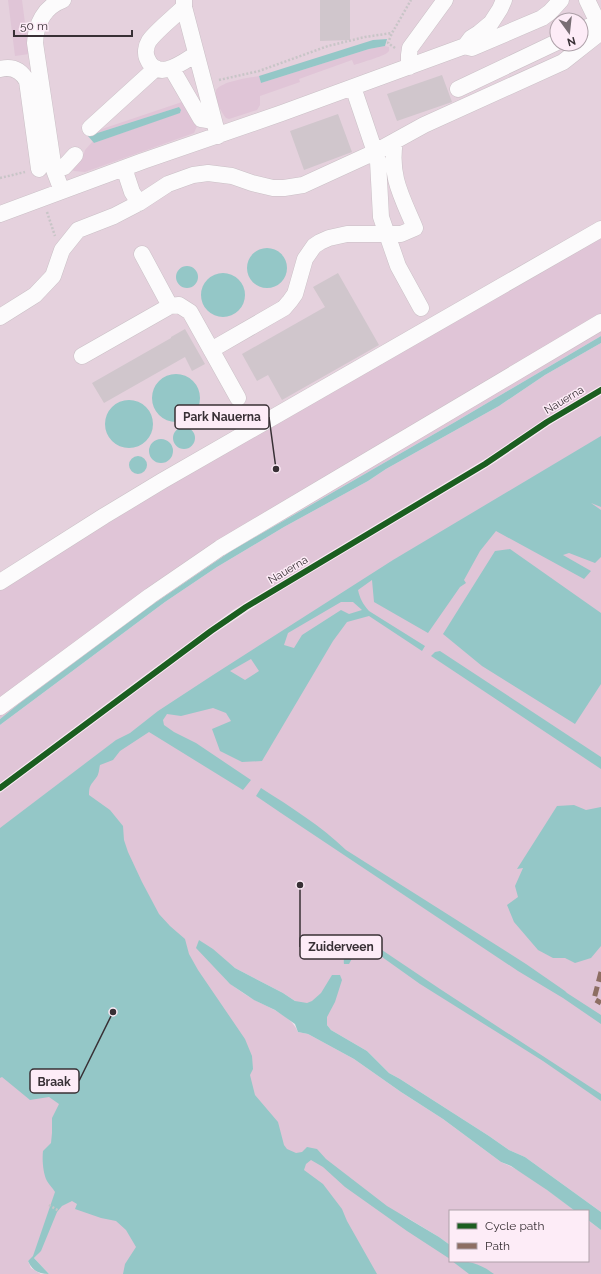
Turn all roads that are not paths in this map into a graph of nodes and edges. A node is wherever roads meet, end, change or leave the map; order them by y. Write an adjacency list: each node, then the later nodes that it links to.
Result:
1 (445, 0): 7 (lane)
2 (504, 0): 10 (lane)
3 (561, 0): 10 (lane)
4 (587, 0): 8 (lane)
5 (52, 3): 24 (lane)
6 (184, 3): 12 (lane); 15 (lane)
7 (436, 8): 13 (lane)
8 (600, 26): 9 (lane); 20 (lane)
9 (589, 28)
10 (465, 46): 13 (lane)
11 (549, 46): 17 (lane)
12 (196, 54): 15 (lane); 19 (lane)
13 (409, 61): 16 (lane)
14 (0, 69): 24 (lane)
15 (164, 69): 18 (lane); 19 (lane)
16 (353, 87): 19 (lane); 21 (lane)
17 (458, 89)
18 (90, 128)
19 (216, 129): 23 (lane)
20 (395, 141): 21 (lane); 29 (lane)
21 (375, 152): 26 (lane); 29 (lane)
22 (75, 155): 24 (lane)
23 (124, 168): 25 (lane); 26 (lane)
24 (47, 169): 25 (lane)
25 (62, 191): 27 (lane)
26 (140, 203): 33 (lane)
27 (0, 214)
28 (601, 229): 38 (lane)
29 (387, 235): 32 (lane); 35 (lane)
30 (142, 254): 31 (lane)
31 (170, 306): 35 (lane); 36 (lane)
32 (421, 308)
33 (0, 317)
34 (601, 322): 39 (lane)
35 (210, 350): 37 (lane)
36 (82, 356)
37 (238, 398)
38 (0, 582)
39 (0, 707)

